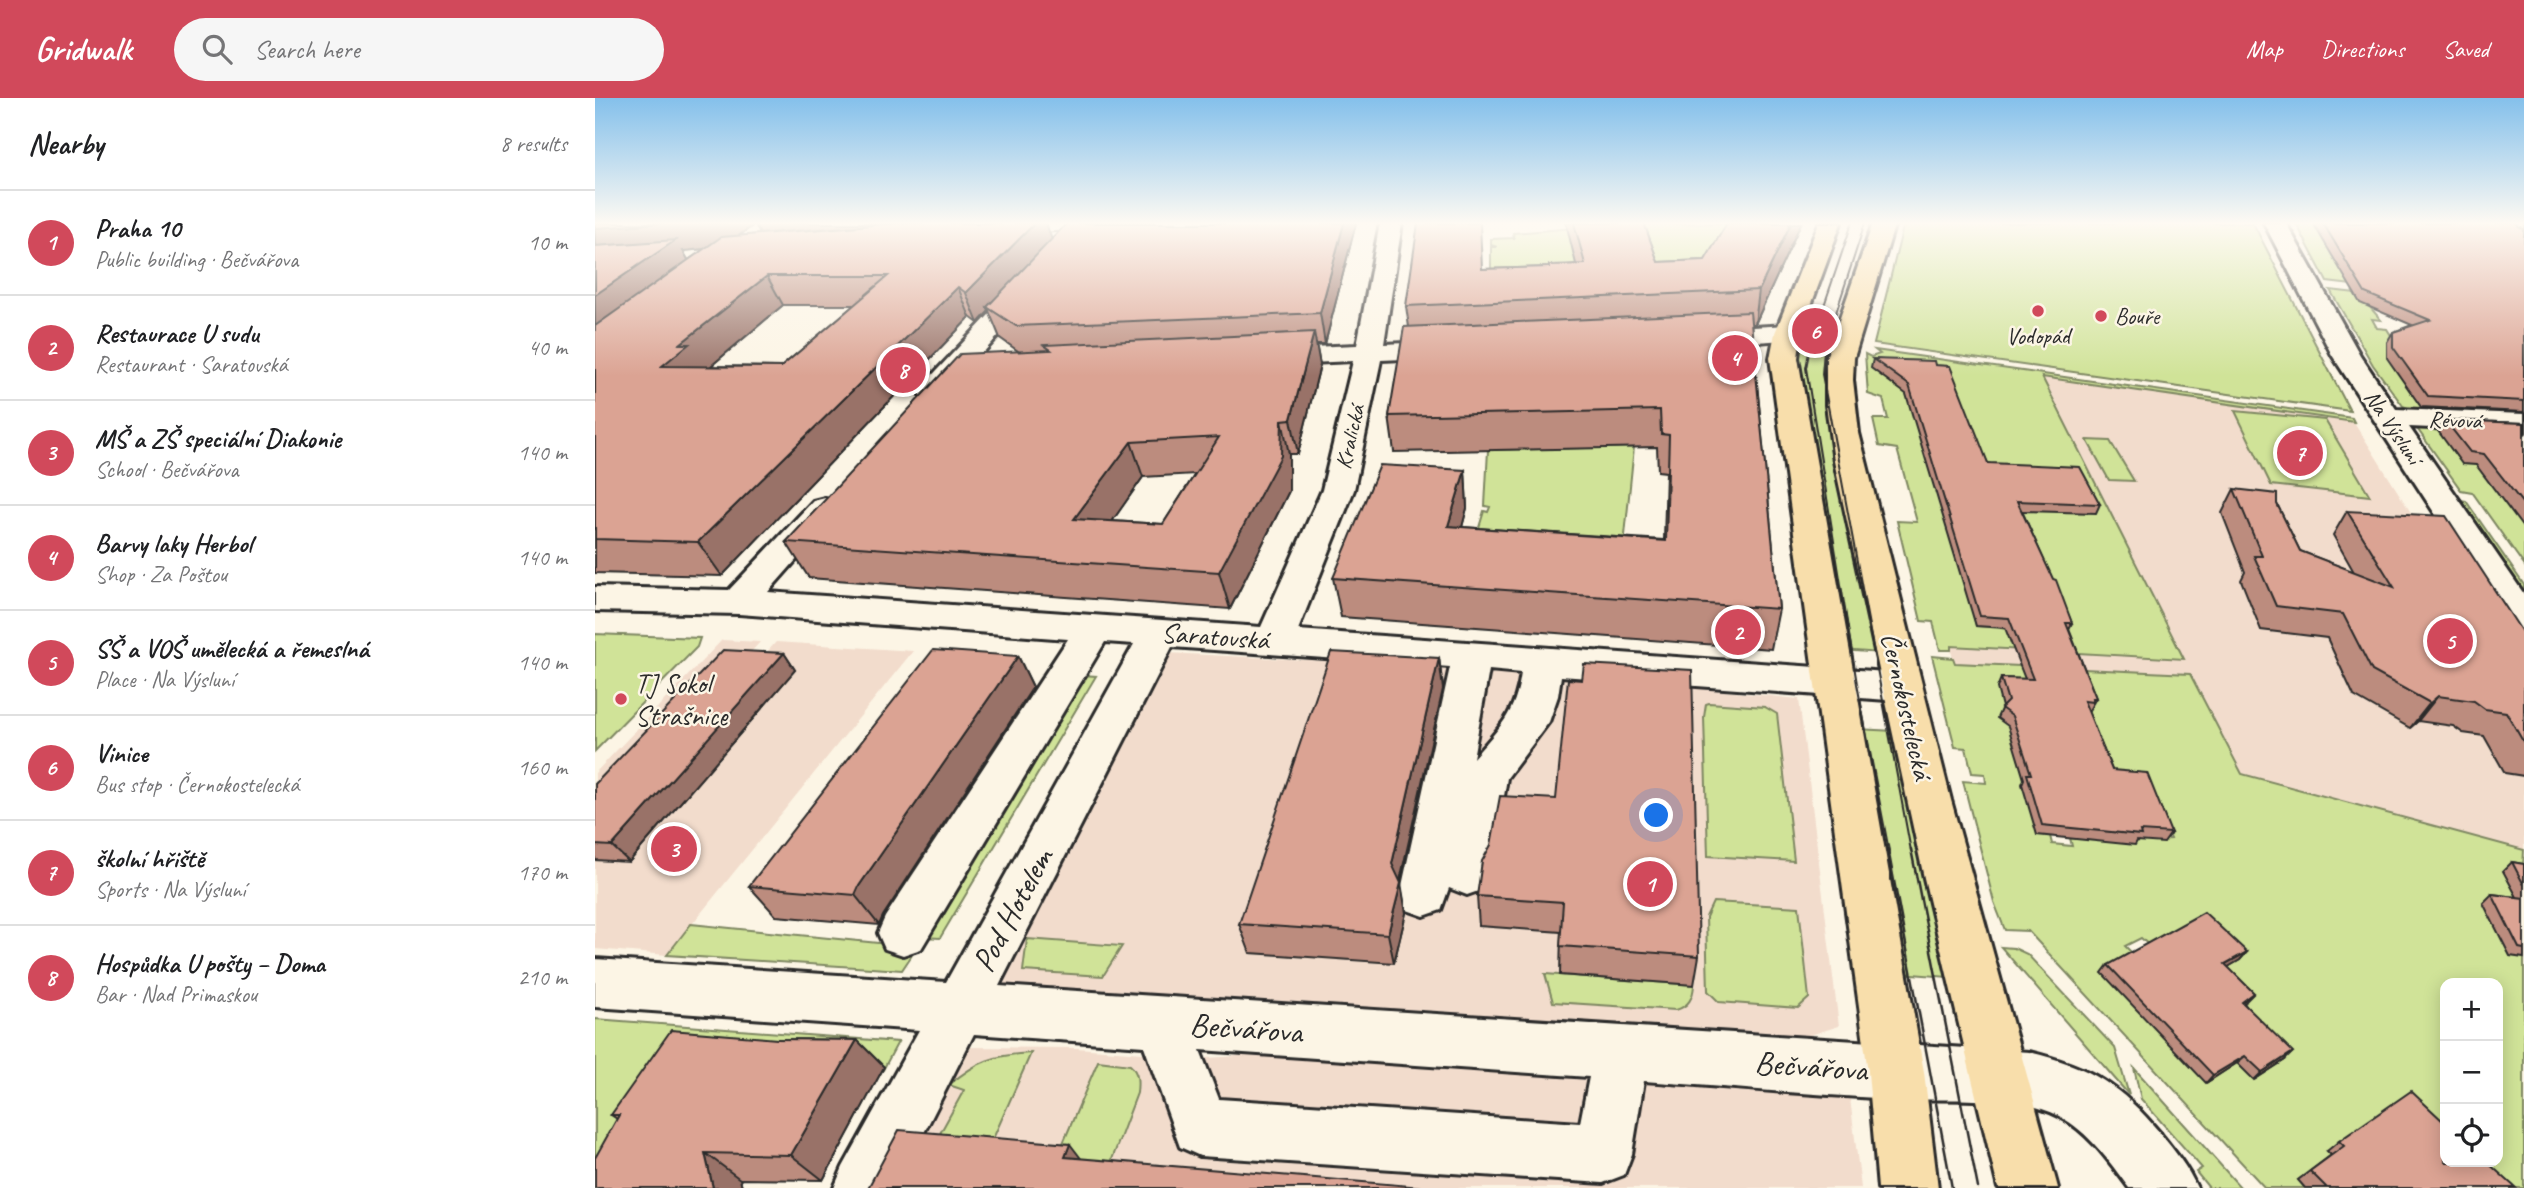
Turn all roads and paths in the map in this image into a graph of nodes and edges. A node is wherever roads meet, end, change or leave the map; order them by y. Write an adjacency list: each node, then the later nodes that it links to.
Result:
1 (1040, 274): 12 (street)
2 (1382, 274): 9 (street, Kralická)
3 (1811, 274): 6 (main road)
4 (1869, 274): 26 (main road, Černokostelecká)
5 (2302, 274): 14 (street, Na Výsluní)
6 (1788, 333): 7 (street); 25 (main road)
7 (1676, 339)
8 (1481, 348): 9 (street)
9 (1369, 353): 10 (street); 22 (street, Kralická)
10 (1234, 359)
11 (991, 370): 12 (street)
12 (951, 372): 13 (street)
13 (914, 412)
14 (2386, 416): 15 (street, Révová); 19 (street, Na Výsluní)
15 (2524, 423)
16 (849, 482): 18 (street)
17 (595, 599): 18 (street, Saratovská)
18 (739, 602): 20 (street, Saratovská)
19 (2524, 622)
20 (1095, 627): 21 (street, Saratovská); 29 (street)
21 (1160, 632): 22 (street, Saratovská); 31 (street, Pod Hotelem)
22 (1275, 640): 23 (street, Saratovská)
23 (1472, 655): 24 (street, Saratovská); 28 (street)
24 (1543, 661): 25 (street, Saratovská); 27 (street)
25 (1833, 683): 26 (street, Saratovská); 34 (main road)
26 (1901, 687): 35 (main road, Černokostelecká)
27 (1467, 875)
28 (1425, 895)
29 (903, 933)
30 (595, 983): 31 (street, Bečvářova)
31 (960, 1008): 32 (street, Bečvářova); 36 (street, Pod Hotelem)
32 (1163, 1022): 33 (street, Bečvářova); 33 (street)
33 (1621, 1053): 34 (street, Bečvářova)
34 (1896, 1072): 35 (street, Bečvářova); 37 (main road)
35 (1997, 1075): 38 (main road, Černokostelecká); 39 (street, Bečvářova)
36 (864, 1188)
37 (1908, 1188)
38 (2028, 1188)
39 (2167, 1188)

